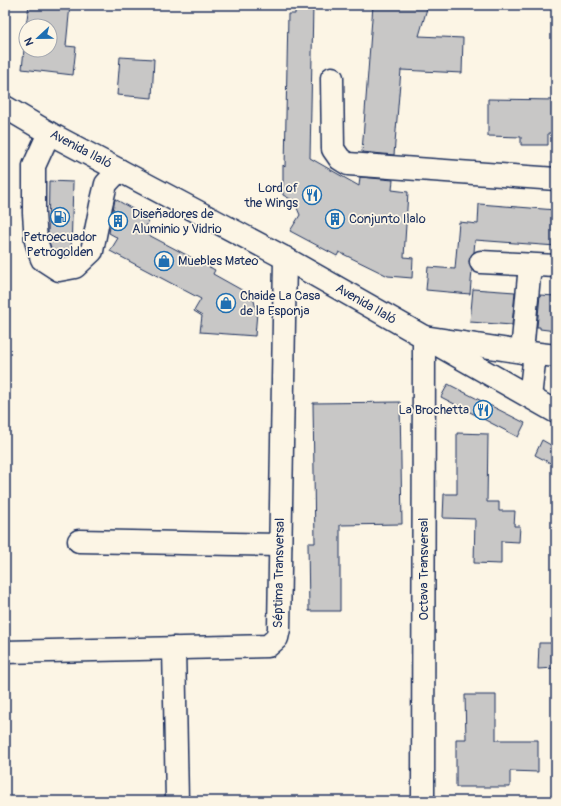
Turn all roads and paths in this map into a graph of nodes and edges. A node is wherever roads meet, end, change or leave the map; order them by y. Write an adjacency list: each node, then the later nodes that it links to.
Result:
1 (332, 78): 5 (street)
2 (5, 107): 3 (street, Avenida Ilaló)
3 (50, 133): 4 (street, Avenida Ilaló); 4 (street)
4 (119, 170): 6 (street, Avenida Ilaló)
5 (556, 179)
6 (284, 258): 10 (street, Avenida Ilaló); 15 (street, Séptima Transversal)
7 (481, 262): 8 (street)
8 (530, 265): 9 (street); 11 (street)
9 (556, 266)
10 (424, 338): 11 (street); 12 (street, Avenida Ilaló); 19 (street, Octava Transversal)
11 (538, 354): 12 (street)
12 (530, 397): 13 (street, Avenida Ilaló)
13 (556, 412)
14 (79, 541): 15 (street)
15 (280, 546): 16 (street, Séptima Transversal)
16 (174, 648): 17 (street, Séptima Transversal); 18 (street)
17 (5, 652)
18 (177, 801)
19 (423, 801)

